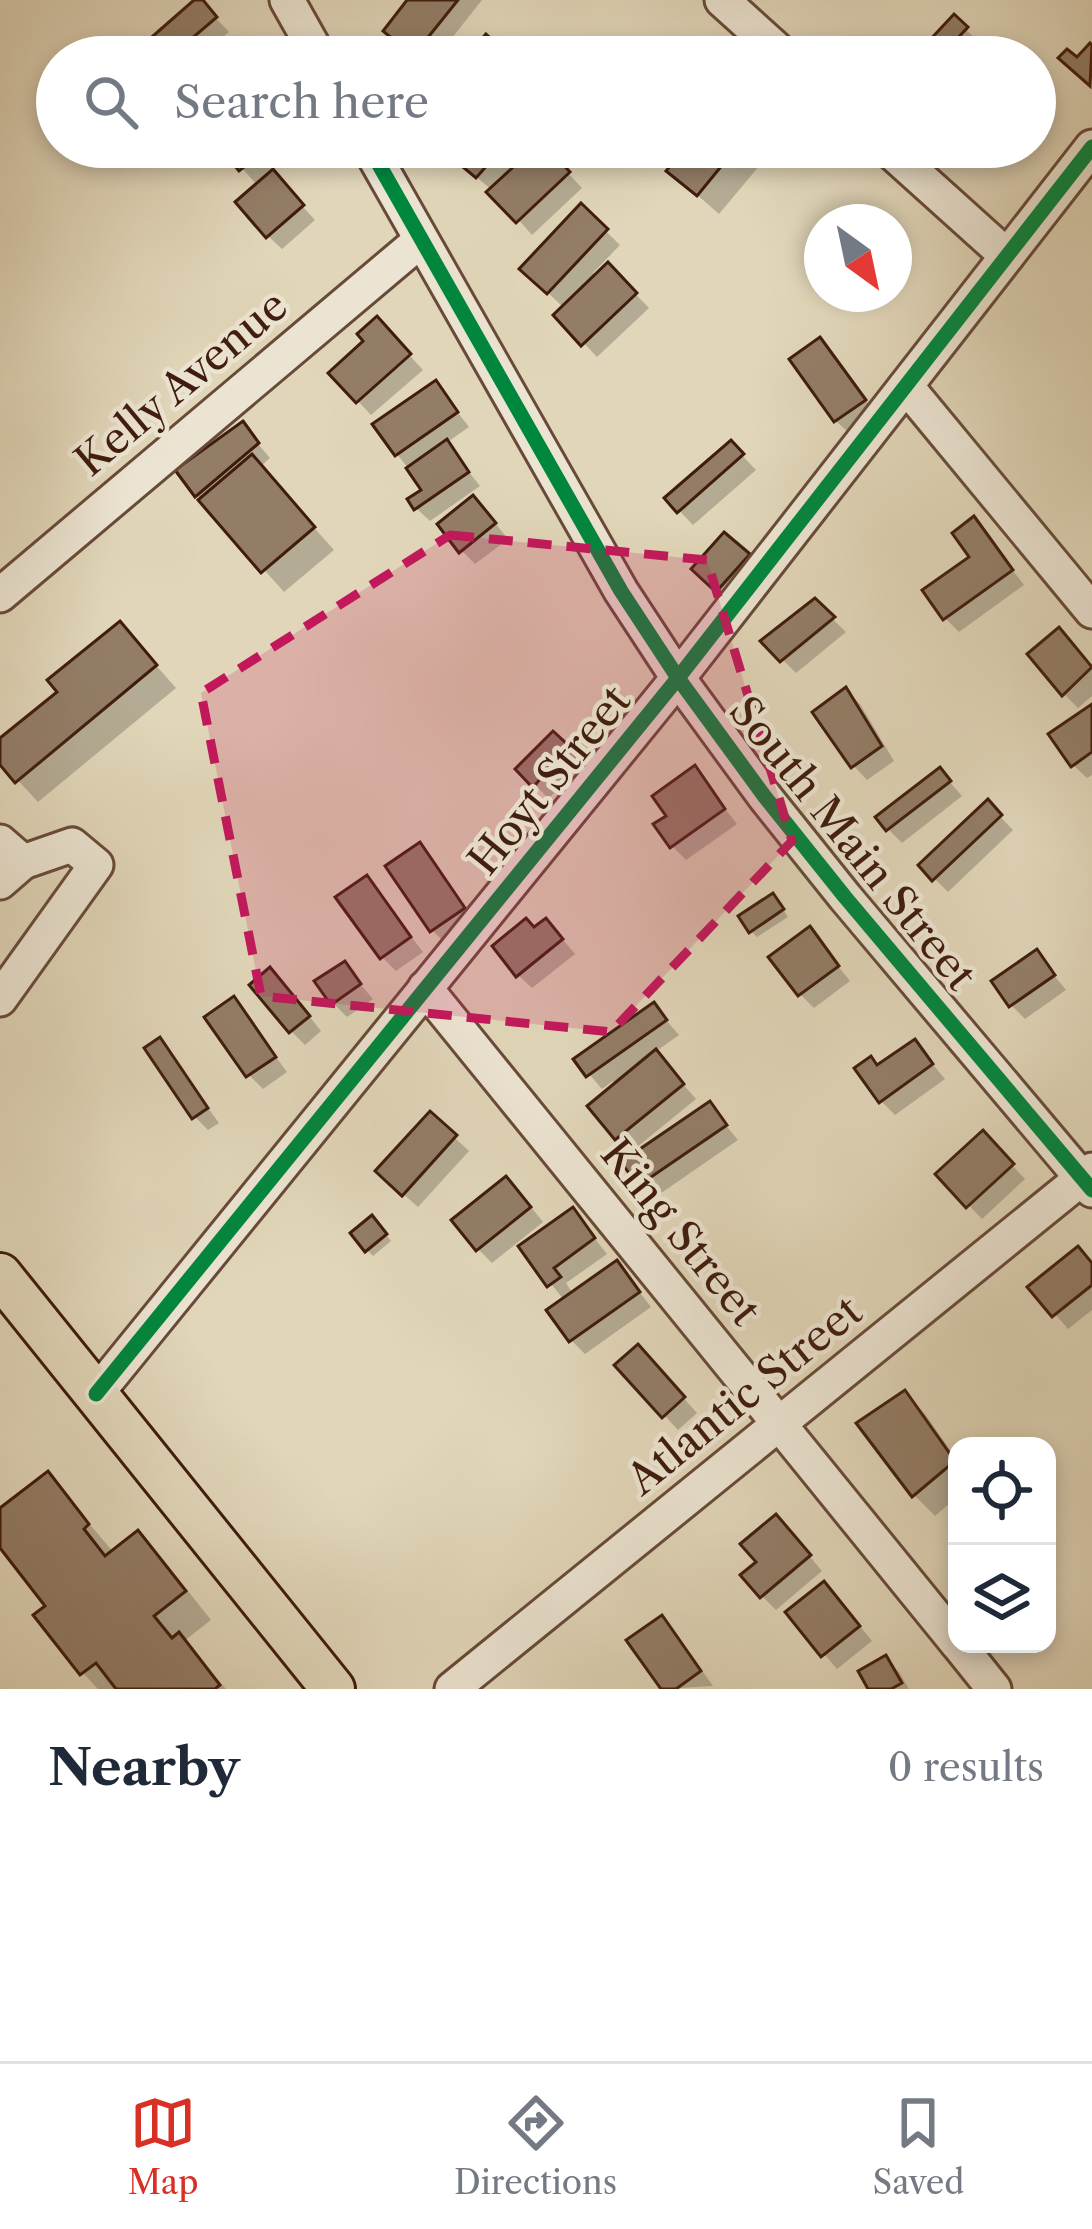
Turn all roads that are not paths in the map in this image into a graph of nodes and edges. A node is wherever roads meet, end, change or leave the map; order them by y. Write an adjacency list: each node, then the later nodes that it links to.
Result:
1 (286, 0): 3 (street)
2 (722, 0): 4 (street)
3 (307, 36)
4 (762, 36)
5 (1092, 147): 9 (street, Hoyt Street)
6 (381, 168): 8 (street, South Main Street)
7 (909, 168): 9 (street)
8 (421, 240): 11 (street, Kelly Avenue); 13 (street, South Main Street)
9 (1007, 256): 10 (street, Hoyt Street)
10 (906, 386): 12 (street); 13 (street, Hoyt Street)
11 (0, 595)
12 (1092, 611)
13 (678, 678): 15 (street, Hoyt Street); 17 (street, South Main Street)
14 (8, 862): 16 (street)
15 (425, 988): 19 (street, Hoyt Street); 20 (street, King Street)
16 (0, 999)
17 (1089, 1180): 20 (street, Atlantic Street)
18 (0, 1275): 19 (main road)
19 (96, 1394): 23 (main road)
20 (779, 1425): 21 (street, King Street); 24 (street, Atlantic Street)
21 (948, 1633)
22 (964, 1653): 25 (street, King Street)
23 (333, 1689)
24 (452, 1689)
25 (994, 1689)

